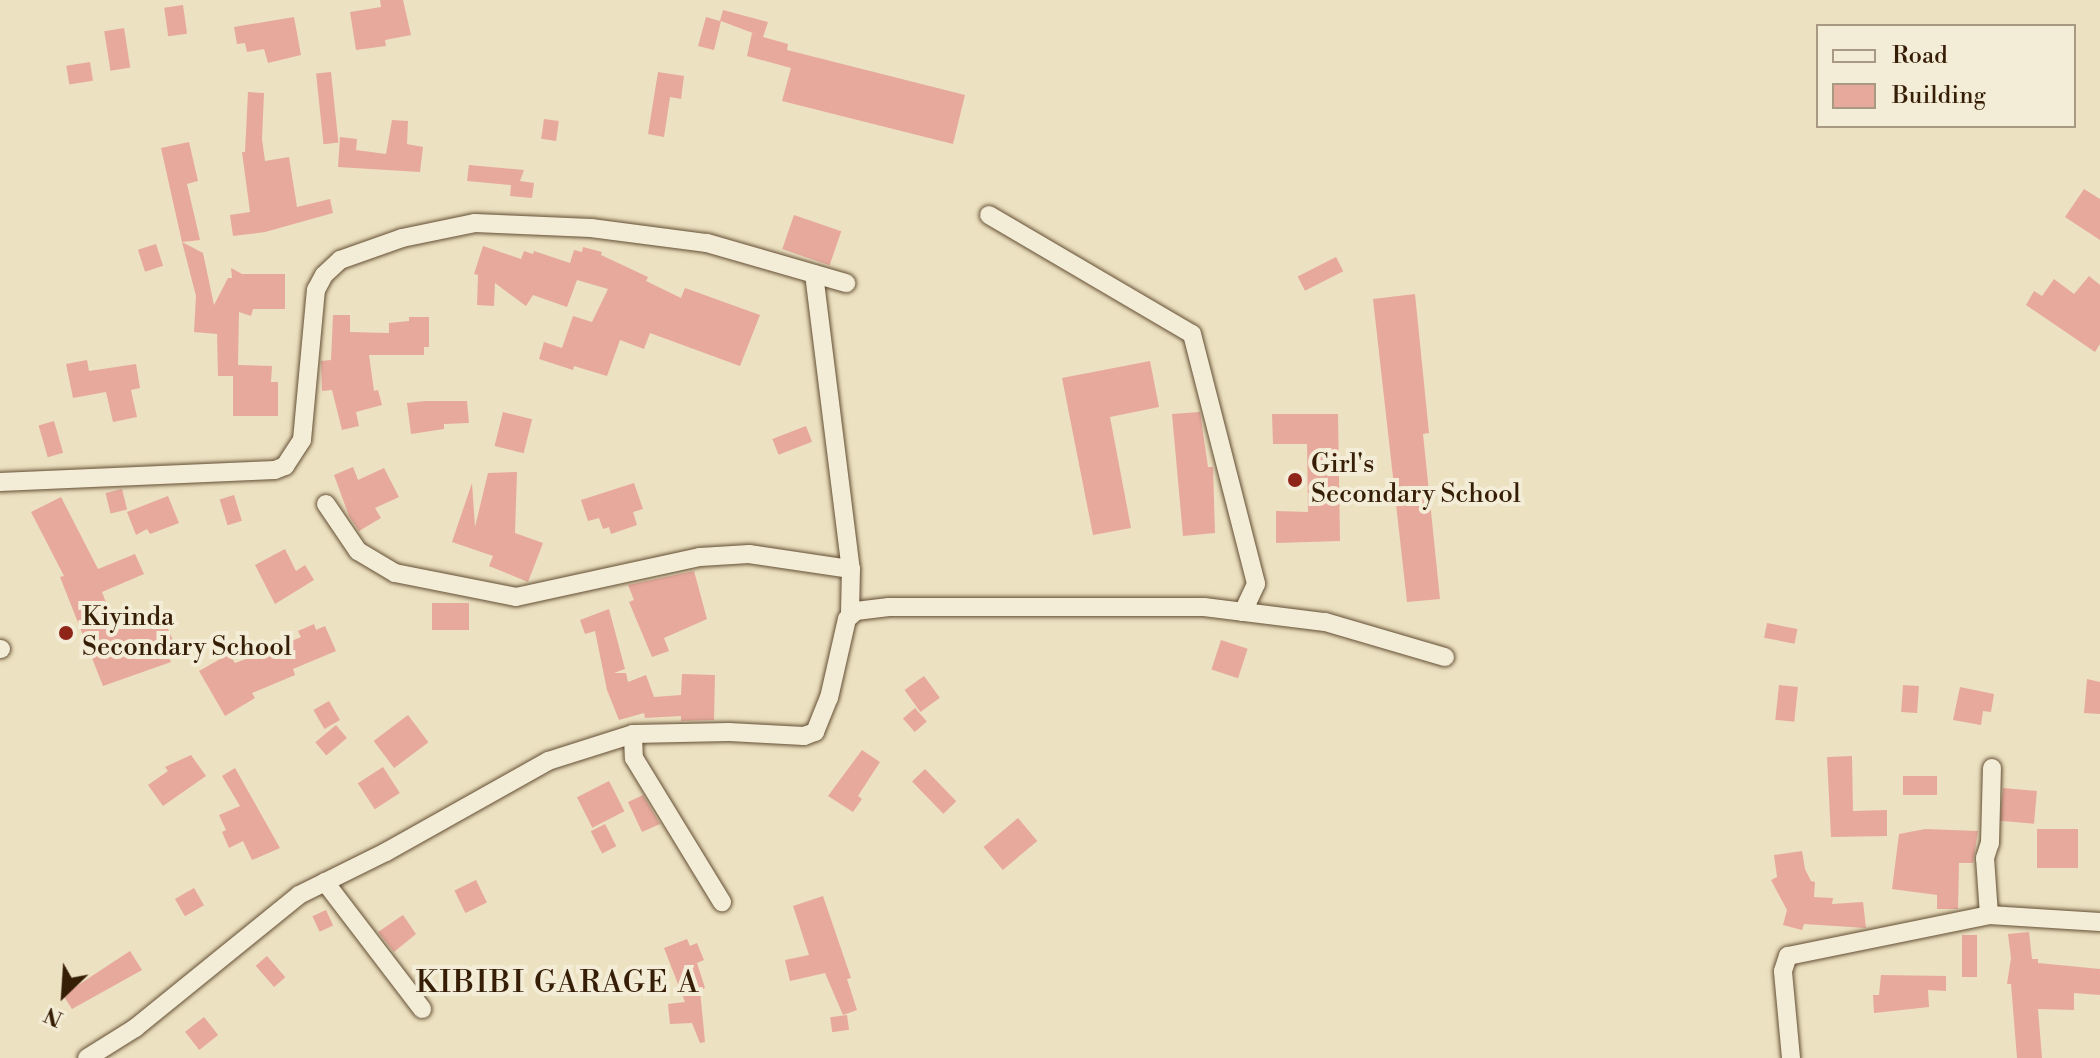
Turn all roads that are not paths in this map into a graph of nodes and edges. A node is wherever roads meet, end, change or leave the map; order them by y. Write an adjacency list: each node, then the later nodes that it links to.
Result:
1 (989, 215): 7 (street)
2 (814, 274): 3 (street); 4 (street); 6 (street)
3 (846, 283)
4 (0, 482)
5 (326, 504): 6 (street)
6 (851, 569): 8 (street)
7 (1243, 612): 8 (street); 9 (street)
8 (850, 614): 10 (street)
9 (1445, 657)
10 (633, 734): 12 (street); 13 (street)
11 (1992, 768): 14 (street)
12 (325, 882): 16 (street); 17 (street)
13 (722, 902)
14 (1989, 915): 15 (street); 18 (street)
15 (2100, 922)
16 (422, 1009)
17 (87, 1058)
18 (1791, 1058)

